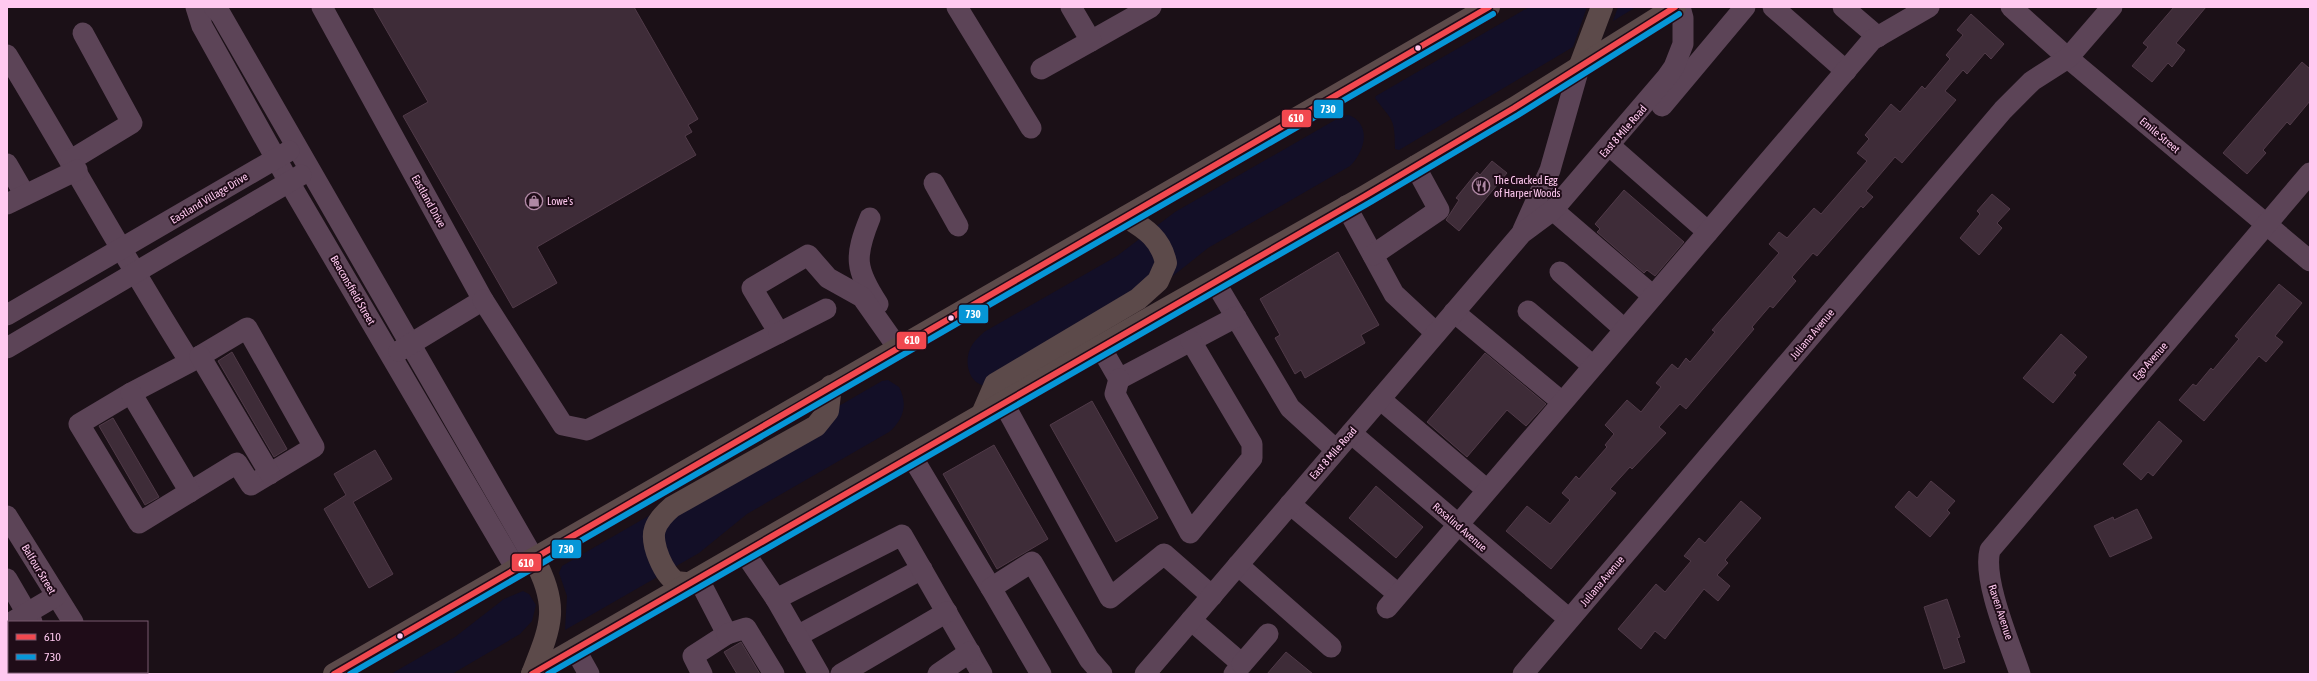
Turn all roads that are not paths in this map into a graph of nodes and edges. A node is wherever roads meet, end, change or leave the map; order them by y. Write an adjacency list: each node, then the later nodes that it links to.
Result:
1 (196, 7): 26 (street, Beaconsfield Street)
2 (214, 7): 25 (street, Beaconsfield Street)
3 (322, 7): 54 (street, Eastland Drive)
4 (957, 7): 27 (street)
5 (1071, 7): 19 (street)
6 (1151, 7): 19 (street)
7 (1489, 7): 41 (highway)
8 (1602, 7): 22 (highway)
9 (1675, 7): 22 (highway)
10 (1680, 7): 29 (street, East 8 Mile Road)
11 (1745, 7): 29 (street)
12 (1773, 7): 24 (street)
13 (1843, 7): 18 (street)
14 (2010, 7): 21 (street, Emile Street)
15 (2112, 7): 21 (street, Juliana Avenue)
16 (1926, 8): 18 (street)
17 (83, 33): 32 (street)
18 (1878, 37): 24 (street)
19 (1090, 41): 23 (street)
20 (7, 55): 32 (street)
21 (2068, 58): 43 (street, Emile Street); 100 (street, Juliana Avenue)
22 (1579, 68): 33 (highway); 46 (street, East 8 Mile Road)
23 (1041, 69)
24 (1846, 71): 45 (street)
25 (266, 94): 26 (street); 28 (street, Beaconsfield Street)
26 (247, 106): 30 (street, Beaconsfield Street)
27 (1032, 128)
28 (296, 147): 30 (street, Eastland Village Drive); 34 (street, Beaconsfield Street)
29 (1615, 151): 40 (street, East 8 Mile Road); 45 (street)
30 (276, 157): 36 (street, Beaconsfield Street); 47 (street, Eastland Village Drive)
31 (7, 164): 38 (street)
32 (74, 165): 38 (street); 47 (street)
33 (1415, 166): 39 (highway); 48 (street)
34 (310, 171): 36 (street); 64 (street, Beaconsfield Street)
35 (2310, 173): 43 (street, Ego Avenue)
36 (289, 182): 51 (street); 68 (street, Beaconsfield Street)
37 (934, 183): 44 (street)
38 (16, 200)
39 (1346, 206): 48 (street); 52 (highway)
40 (1553, 210): 46 (street, East 8 Mile Road); 53 (street)
41 (1126, 217): 67 (highway); 77 (highway)
42 (870, 218): 67 (street)
43 (2267, 224): 49 (street, Emile Street); 87 (street, Ego Avenue)
44 (958, 226)
45 (1708, 232): 53 (street)
46 (1522, 233): 57 (street, East 8 Mile Road)
47 (121, 250): 51 (street); 58 (street, Eastland Village Drive)
48 (1373, 255): 62 (street)
49 (2310, 261)
50 (1560, 272): 60 (street)
51 (135, 273): 66 (street); 69 (street)
52 (1215, 282): 59 (street); 65 (highway)
53 (1653, 296): 60 (street)
54 (483, 300): 61 (street, Eastland Drive); 64 (street)
55 (826, 309): 61 (street, Eastland Drive)
56 (1528, 311): 70 (street)
57 (1454, 312): 62 (street, East 8 Mile Road); 76 (street)
58 (7, 315)
59 (1236, 317): 63 (street); 79 (street)
60 (1624, 329): 70 (street)
61 (779, 333): 67 (street)
62 (1436, 333): 74 (street, East 8 Mile Road)
63 (1191, 341): 71 (street); 71 (street)
64 (411, 345): 68 (street); 89 (street, Beaconsfield Street)
65 (1100, 346): 71 (street); 75 (highway)
66 (7, 348)
67 (898, 348): 72 (highway)
68 (391, 356): 89 (street, Beaconsfield Street)
69 (195, 359): 73 (street); 81 (street); 81 (street)
70 (1593, 366): 76 (street)
71 (1119, 379)
72 (831, 386): 89 (highway); 93 (highway)
73 (131, 393): 83 (street); 83 (street)
74 (1380, 399): 78 (street, East 8 Mile Road); 82 (street)
75 (1003, 402): 77 (highway); 96 (street)
76 (1562, 402): 82 (street)
77 (982, 414): 80 (highway)
78 (1351, 433): 79 (street, East 8 Mile Road); 86 (street, Rosalind Avenue)
79 (1336, 450): 84 (street, East 8 Mile Road)
80 (911, 455): 88 (highway); 94 (street)
81 (270, 474): 83 (street)
82 (1487, 490): 86 (street)
83 (190, 492)
84 (1290, 504): 86 (street); 90 (street, East 8 Mile Road)
85 (7, 516): 95 (street, Balfour Street)
86 (1457, 525): 100 (street, Rosalind Avenue)
87 (1990, 550): 123 (street, Raven Avenue)
88 (744, 552): 93 (highway); 97 (street)
89 (525, 564): 110 (highway); 111 (highway)
90 (1238, 565): 96 (street, East 8 Mile Road); 106 (street)
91 (922, 569): 97 (street); 98 (street); 105 (street)
92 (7, 578): 99 (street)
93 (694, 581): 103 (street); 107 (highway)
94 (991, 588): 119 (street); 120 (street)
95 (56, 596): 99 (street); 102 (street, Balfour Street)
96 (1212, 596): 101 (street, East 8 Mile Road)
97 (776, 599): 105 (street)
98 (947, 612): 108 (street); 116 (street)
99 (24, 619)
100 (1569, 619): 122 (street, Juliana Avenue)
101 (1191, 620): 109 (street); 121 (street, East 8 Mile Road)
102 (72, 621)
103 (727, 634): 113 (street); 114 (street)
104 (1268, 634): 109 (street)
105 (797, 636): 115 (street)
106 (1331, 647)
107 (575, 649): 111 (highway); 112 (street)
108 (970, 652): 117 (street); 118 (street)
109 (1238, 669)
110 (334, 674)
111 (532, 674)
112 (589, 674)
113 (702, 674)
114 (774, 674)
115 (819, 674)
116 (841, 674)
117 (938, 674)
118 (982, 674)
119 (1041, 674)
120 (1102, 674)
121 (1145, 674)
122 (1523, 674)
123 (2020, 674)

